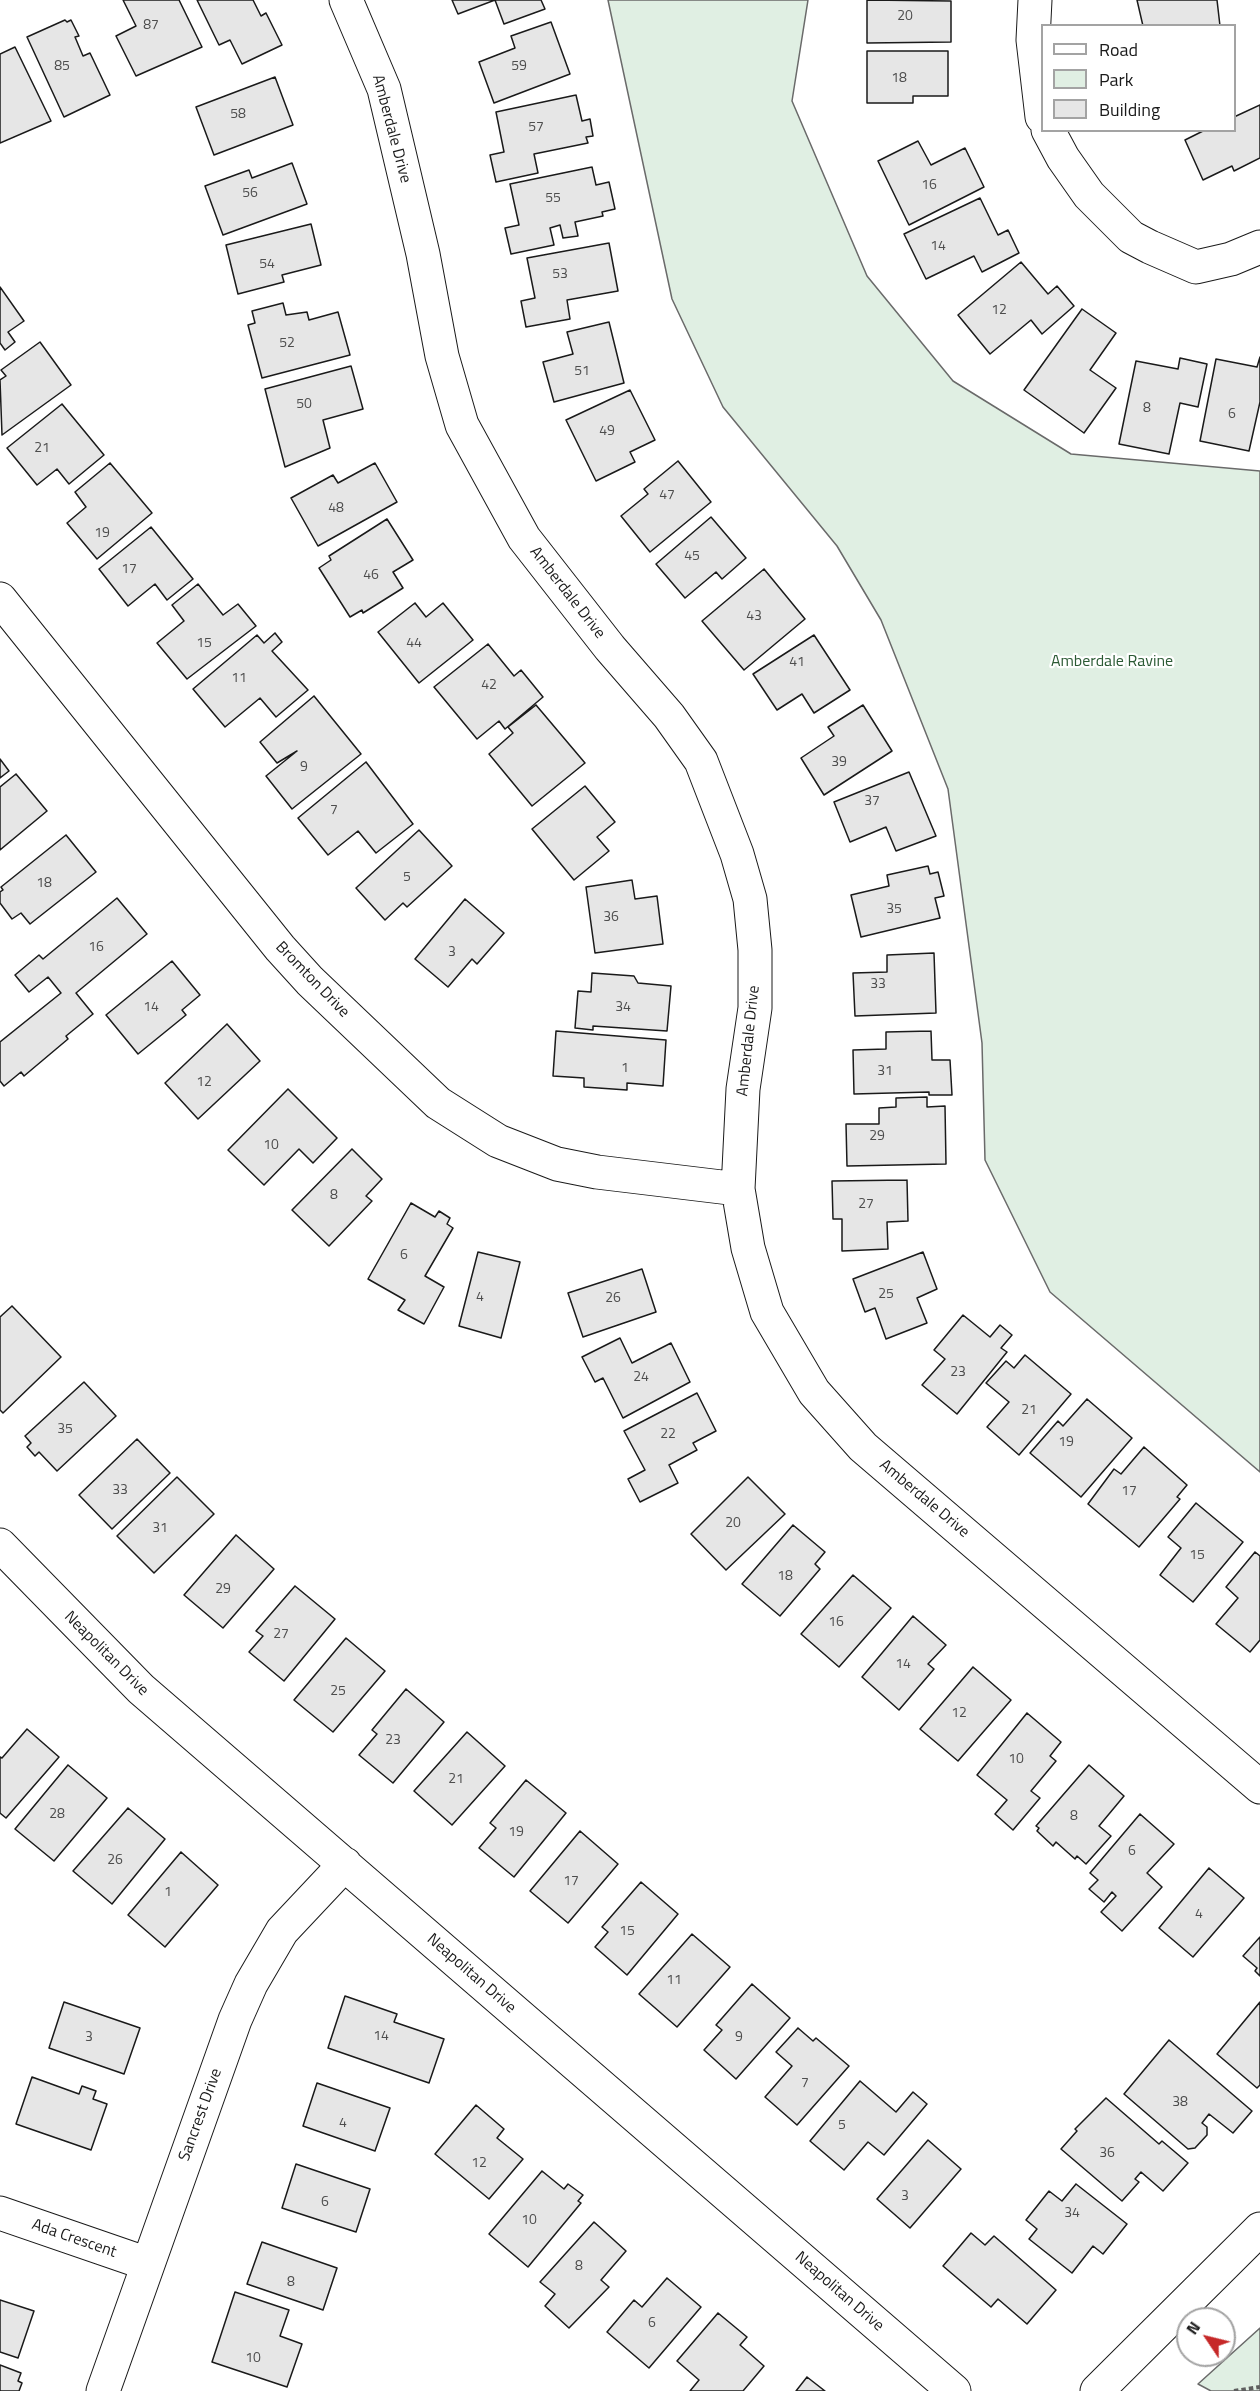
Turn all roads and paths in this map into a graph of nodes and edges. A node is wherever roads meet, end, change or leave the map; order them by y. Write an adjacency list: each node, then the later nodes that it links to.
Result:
1 (346, 0): 7 (street, Amberdale Drive)
2 (1035, 0): 3 (street)
3 (1041, 107)
4 (1049, 132): 5 (street)
5 (1260, 247)
6 (0, 599): 7 (street, Bromton Drive)
7 (738, 1189): 9 (street, Amberdale Drive)
8 (0, 1545): 10 (street, Neapolitan Drive)
9 (1260, 1787)
10 (345, 1864): 13 (street, Sancrest Drive); 16 (street, Neapolitan Drive)
11 (0, 2213): 13 (street, Ada Crescent)
12 (1260, 2229): 17 (street)
13 (148, 2264): 15 (street, Sancrest Drive)
14 (1260, 2387): 18 (path)
15 (103, 2391)
16 (954, 2391)
17 (1097, 2391)
18 (1234, 2391)

